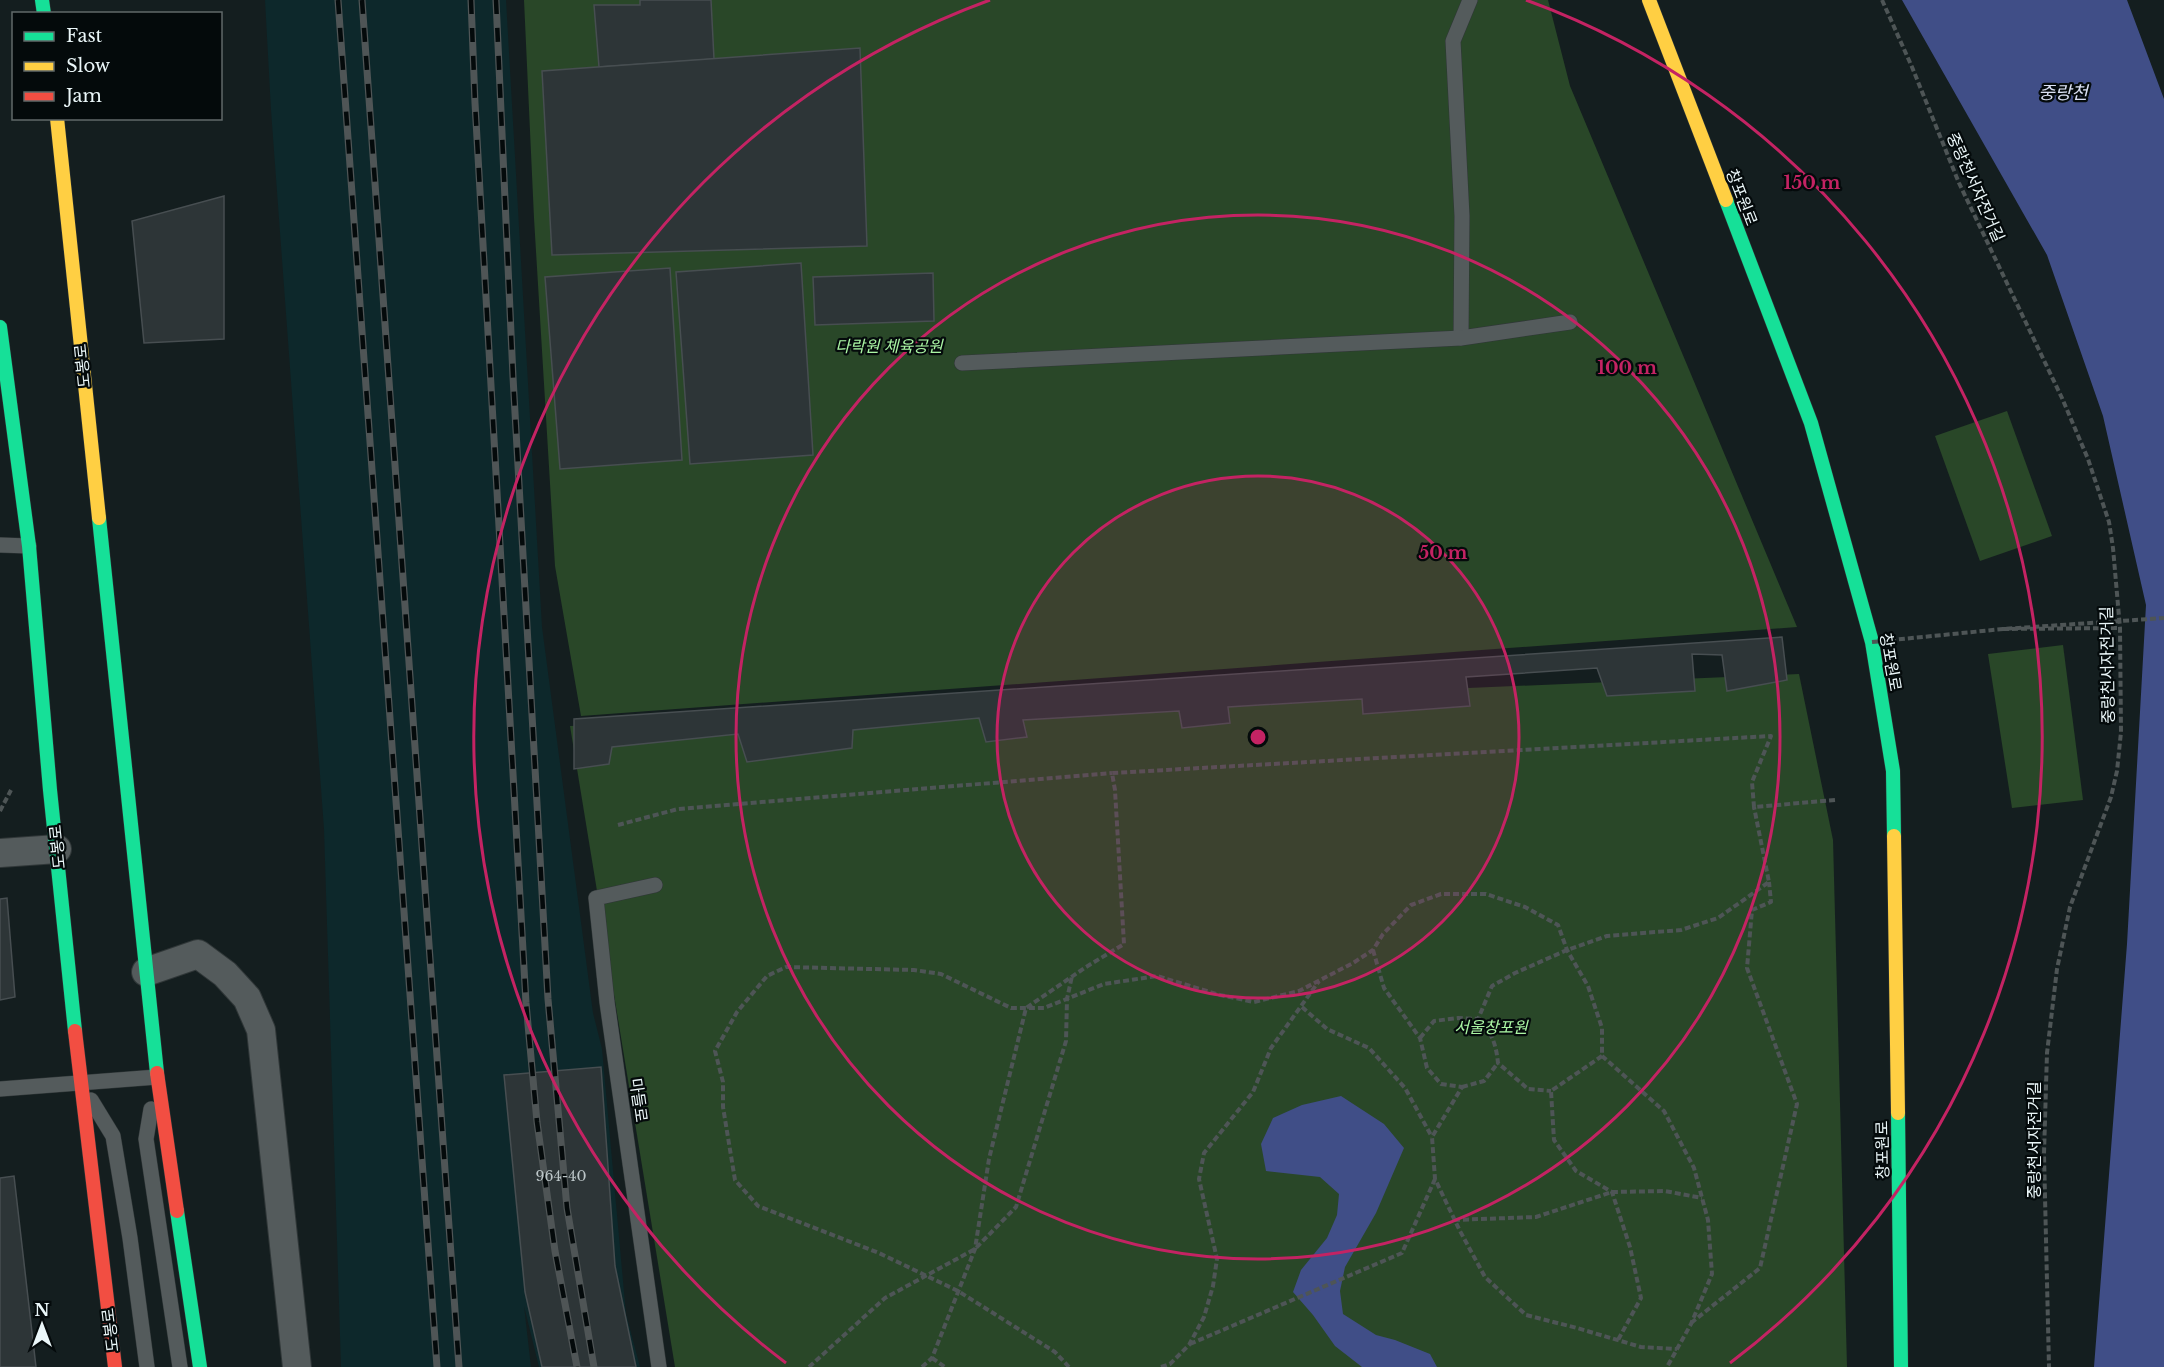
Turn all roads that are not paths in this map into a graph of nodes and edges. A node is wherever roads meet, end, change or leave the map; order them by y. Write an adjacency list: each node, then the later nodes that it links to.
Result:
1 (1470, 0): 6 (lane)
2 (1649, 0): 23 (main road, 창포원로)
3 (57, 120): 13 (main road, 도봉로)
4 (1570, 322): 6 (lane)
5 (0, 327): 9 (main road, 도봉로)
6 (1461, 338): 7 (lane)
7 (962, 363)
8 (0, 545): 9 (lane)
9 (29, 546): 10 (main road, 도봉로)
10 (57, 849): 11 (street); 15 (main road, 도봉로)
11 (0, 852)
12 (655, 885): 22 (lane, 마들로)
13 (146, 972): 14 (main road, 도봉로); 21 (street)
14 (157, 1077): 15 (lane); 19 (lane); 20 (main road, 도봉로)
15 (81, 1083): 16 (lane); 17 (main road, 도봉로); 18 (lane)
16 (0, 1089)
17 (115, 1367)
18 (147, 1367)
19 (180, 1367)
20 (200, 1367)
21 (297, 1367)
22 (659, 1367)
23 (1901, 1367)

